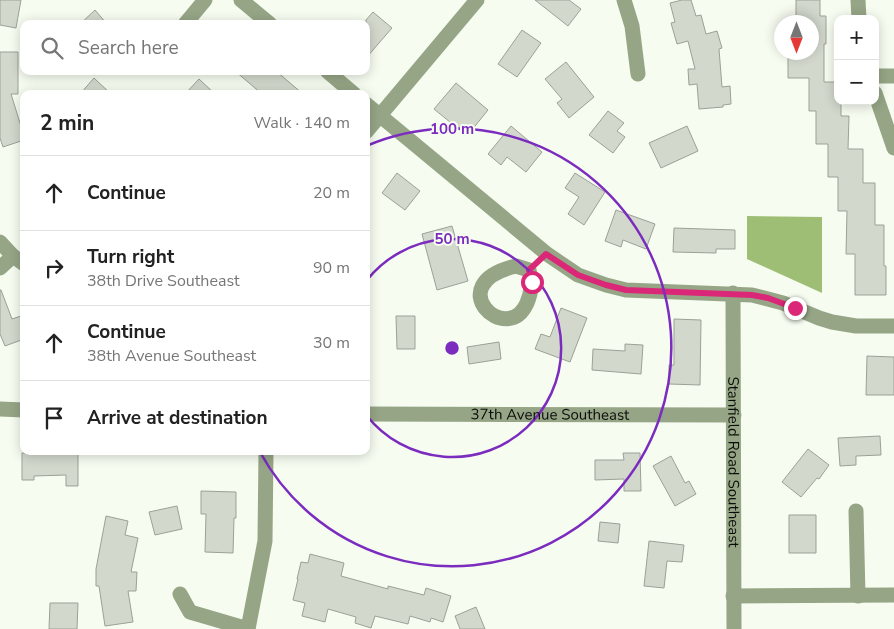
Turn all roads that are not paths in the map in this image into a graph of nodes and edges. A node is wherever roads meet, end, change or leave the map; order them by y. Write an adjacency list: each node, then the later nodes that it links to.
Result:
1 (205, 0): 7 (street)
2 (241, 0): 8 (street)
3 (477, 0): 16 (street)
4 (624, 0): 9 (street)
5 (858, 0): 6 (street)
6 (858, 15)
7 (188, 20)
8 (265, 20)
9 (638, 74)
10 (332, 75): 13 (street)
11 (879, 76): 12 (street)
12 (894, 76)
13 (349, 90)
14 (879, 105): 18 (street)
15 (370, 107): 16 (street)
16 (380, 116): 17 (street); 20 (street)
17 (370, 127)
18 (894, 148)
19 (0, 242): 21 (street)
20 (546, 254): 23 (street); 24 (street)
21 (18, 260): 22 (street)
22 (0, 268)
23 (529, 270)
24 (733, 293): 25 (street); 29 (street, Stanfield Road Southeast)
25 (894, 326)
26 (0, 409): 27 (street)
27 (20, 410)
28 (370, 414): 29 (street, 37th Avenue Southeast)
29 (734, 415): 33 (street, Stanfield Road Southeast)
30 (266, 455): 36 (street)
31 (856, 511): 34 (street)
32 (180, 594): 36 (street)
33 (733, 596): 34 (street); 37 (street, Stanfield Road Southeast)
34 (858, 596): 35 (street)
35 (894, 596)
36 (248, 629)
37 (734, 629)

